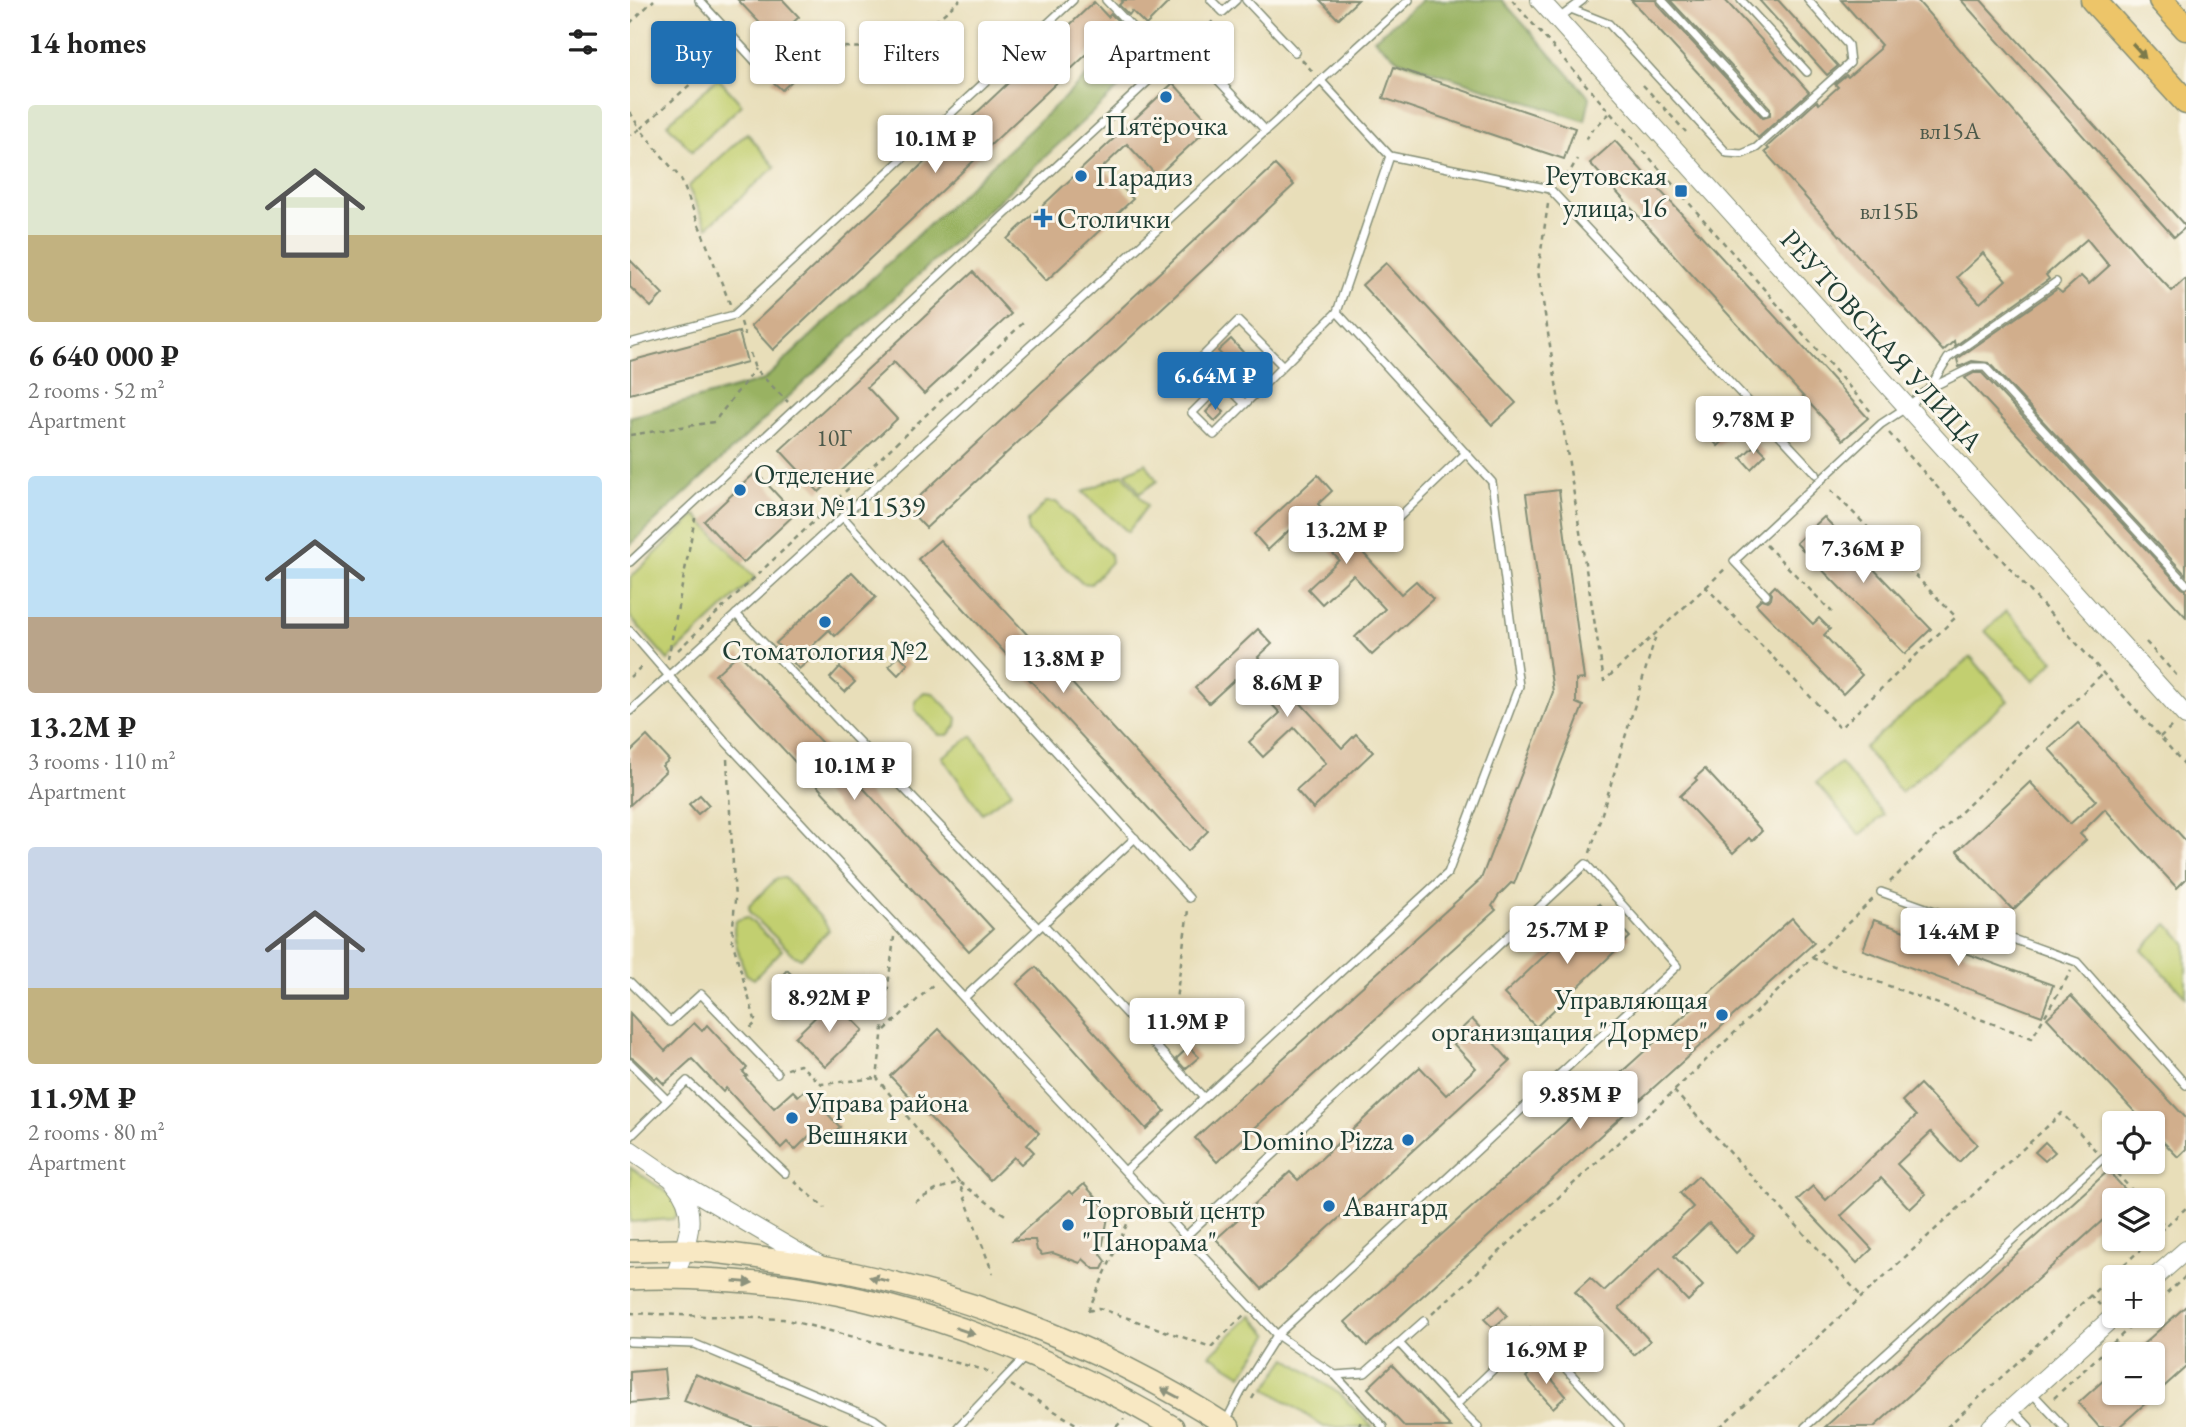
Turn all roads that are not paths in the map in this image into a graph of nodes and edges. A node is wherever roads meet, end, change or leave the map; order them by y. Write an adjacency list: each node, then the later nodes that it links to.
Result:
1 (699, 0): 19 (lane)
2 (1073, 0): 30 (lane)
3 (1106, 0): 16 (lane)
4 (1211, 0): 5 (lane)
5 (1236, 0)
6 (1246, 0): 18 (lane)
7 (1409, 0): 21 (lane)
8 (1540, 0): 15 (street, РЕУТОВСКАЯ УЛИЦА)
9 (1583, 0): 15 (lane)
10 (1661, 0): 25 (lane)
11 (1741, 0): 20 (lane)
12 (1808, 0): 15 (lane)
13 (2093, 0): 24 (highway, one-way to 24)
14 (2161, 0): 17 (highway)
15 (1564, 14): 35 (street, РЕУТОВСКАЯ УЛИЦА)
16 (1126, 21)
17 (2186, 28)
18 (1294, 52)
19 (750, 56)
20 (1807, 72)
21 (1321, 81): 26 (lane); 27 (lane)
22 (1145, 84): 40 (lane)
23 (1222, 84): 26 (lane)
24 (2186, 102)
25 (1765, 112)
26 (1266, 131): 38 (lane)
27 (1390, 156): 29 (lane); 37 (lane)
28 (2056, 282): 33 (lane)
29 (1337, 312): 31 (lane); 36 (lane)
30 (630, 343)
31 (1283, 366): 32 (lane); 34 (lane)
32 (1223, 382): 34 (lane); 34 (lane)
33 (1929, 389): 35 (lane); 41 (lane)
34 (1245, 404)
35 (1907, 407): 37 (lane); 47 (street, РЕУТОВСКАЯ УЛИЦА)
36 (1466, 453): 39 (lane); 57 (lane)
37 (1819, 476): 42 (lane)
38 (843, 517): 43 (lane); 48 (lane)
39 (1370, 545)
40 (630, 562)
41 (2186, 584)
42 (1766, 595)
43 (736, 614): 45 (lane); 51 (lane)
44 (630, 631): 45 (lane)
45 (669, 676): 46 (lane); 53 (lane)
46 (630, 711)
47 (2186, 716)
48 (1135, 838): 50 (lane); 51 (lane)
49 (1881, 891): 56 (lane)
50 (1189, 898)
51 (1041, 926): 53 (lane); 57 (lane)
52 (630, 982): 55 (lane)
53 (964, 997): 62 (lane)
54 (630, 1063): 58 (lane)
55 (777, 1073)
56 (2186, 1085)
57 (1204, 1098): 62 (lane)
58 (667, 1100): 59 (lane); 63 (lane)
59 (630, 1137)
60 (630, 1150): 64 (street)
61 (2102, 1159): 91 (lane)
62 (1126, 1171): 65 (lane)
63 (785, 1173)
64 (671, 1178): 67 (street); 70 (street)
65 (1186, 1235): 66 (lane); 76 (lane); 76 (lane)
66 (1174, 1247)
67 (683, 1250): 69 (main road); 70 (main road); 72 (street)
68 (2186, 1250): 71 (street)
69 (630, 1251)
70 (825, 1268): 84 (main road, one-way to 70)
71 (2165, 1269)
72 (675, 1277): 73 (main road); 79 (main road, one-way to 79)
73 (630, 1279)
74 (1424, 1321): 78 (lane)
75 (2102, 1327): 81 (street)
76 (1277, 1335): 80 (lane); 84 (lane)
77 (630, 1342): 85 (lane)
78 (1399, 1343): 80 (lane); 82 (lane)
79 (1027, 1354): 86 (lane); 87 (main road)
80 (1335, 1375): 88 (lane)
81 (2030, 1391): 83 (street); 94 (lane)
82 (1456, 1405): 89 (lane); 90 (lane)
83 (2012, 1408): 92 (street); 93 (lane)
84 (1227, 1425)
85 (885, 1427)
86 (958, 1427)
87 (1173, 1427)
88 (1383, 1427)
89 (1478, 1427)
90 (1619, 1427)
91 (1805, 1427)
92 (1991, 1427)
93 (2029, 1427)
94 (2064, 1427)

